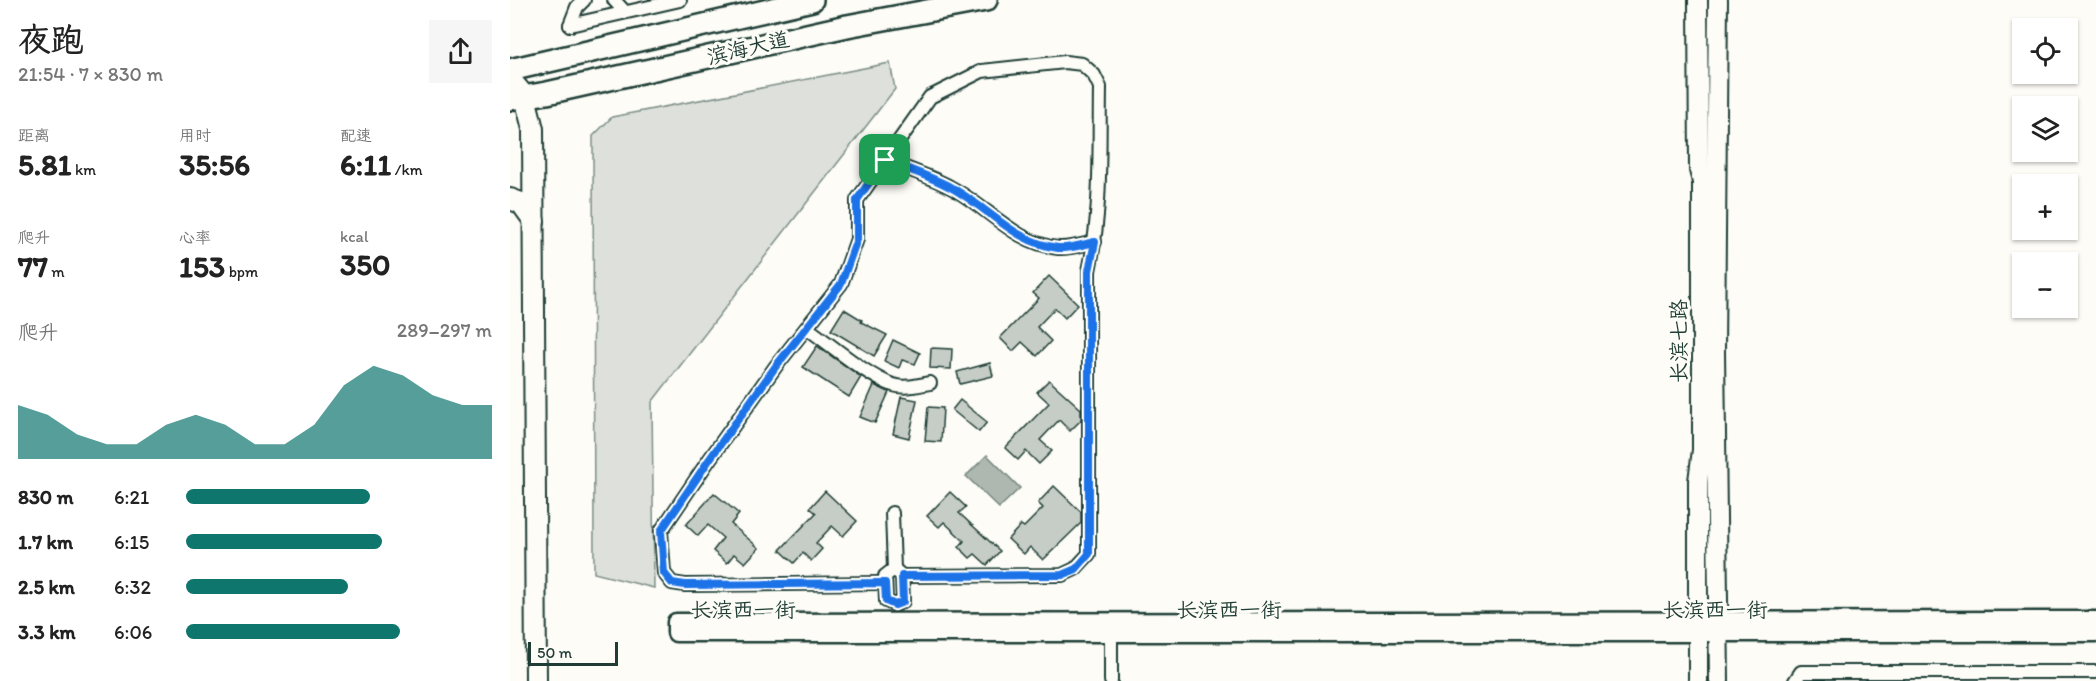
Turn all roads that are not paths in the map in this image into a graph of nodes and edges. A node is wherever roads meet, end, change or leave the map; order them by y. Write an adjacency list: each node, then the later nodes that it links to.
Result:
1 (584, 0): 8 (street)
2 (614, 0): 8 (street)
3 (680, 0): 8 (street)
4 (812, 0): 9 (highway, 滨海大道)
5 (986, 0): 11 (highway, 滨海大道)
6 (1698, 0): 24 (main road, 长滨七路)
7 (1718, 0): 25 (main road, 长滨七路)
8 (625, 12)
9 (510, 70)
10 (510, 79): 11 (main road)
11 (518, 98): 14 (main road)
12 (885, 160): 15 (street); 15 (street); 16 (street)
13 (510, 199): 14 (main road)
14 (534, 221): 29 (main road)
15 (1095, 242): 19 (street)
16 (807, 328): 17 (street); 20 (street)
17 (930, 382)
18 (892, 513): 19 (street)
19 (898, 573): 20 (street); 21 (street)
20 (885, 583): 21 (street)
21 (895, 605): 23 (street)
22 (2096, 620): 25 (street, 长滨西一街)
23 (895, 622): 26 (street, 长滨西一街); 26 (street, 长滨西一街)
24 (1698, 627): 25 (street, 长滨西一街); 26 (street, 长滨西一街); 31 (main road, 长滨七路)
25 (1718, 627): 27 (street, 长滨西一街); 32 (main road, 长滨七路)
26 (1111, 628): 30 (street)
27 (2096, 633)
28 (2096, 672): 33 (street)
29 (536, 681)
30 (1111, 681)
31 (1698, 681)
32 (1719, 681)
33 (1795, 681)

